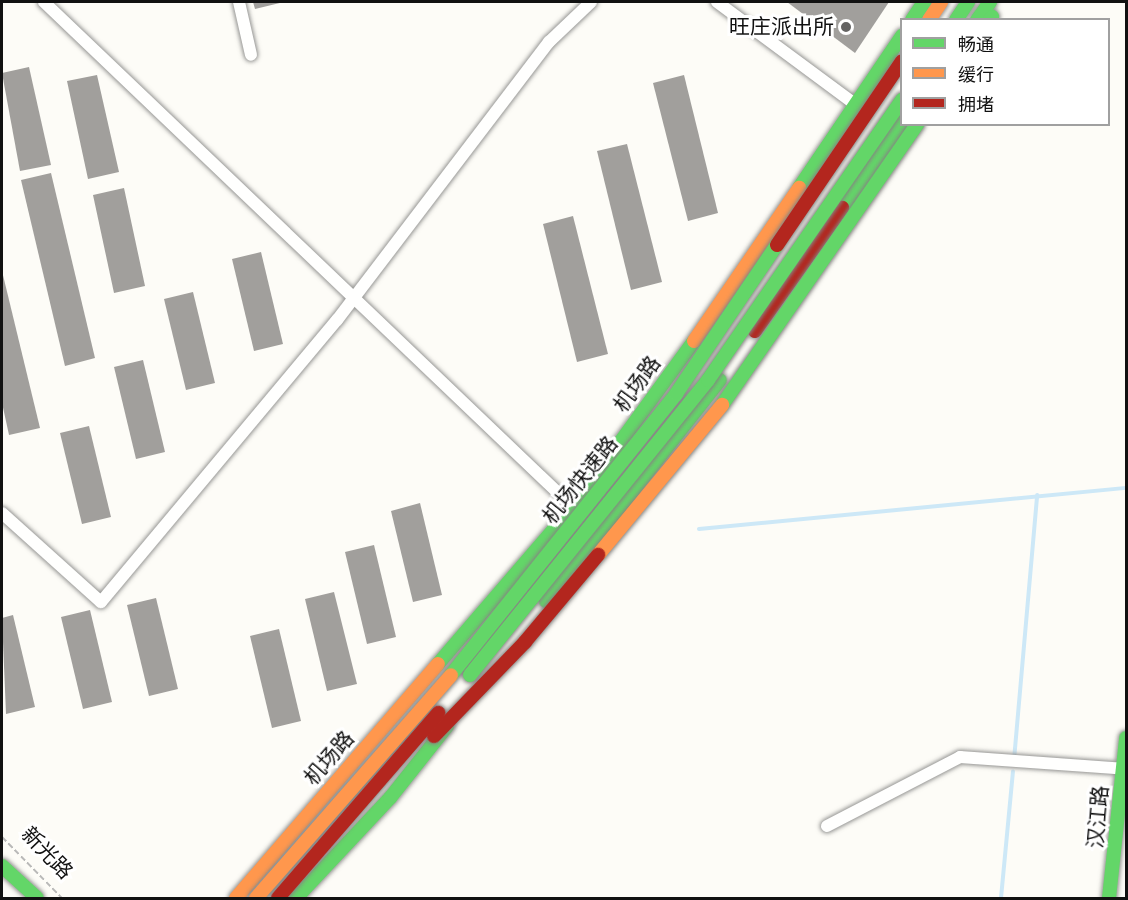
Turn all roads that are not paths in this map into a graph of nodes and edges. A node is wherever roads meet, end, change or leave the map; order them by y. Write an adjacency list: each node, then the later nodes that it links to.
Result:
1 (44, 2): 22 (street)
2 (239, 2): 16 (street)
3 (591, 2): 22 (street)
4 (717, 2): 19 (street)
5 (924, 2): 10 (main road)
6 (941, 2): 11 (main road)
7 (968, 2): 12 (main road)
8 (990, 2): 13 (main road)
9 (1001, 2): 14 (main road)
10 (913, 18)
11 (930, 18)
12 (957, 18)
13 (978, 18)
14 (991, 18)
15 (900, 39): 19 (main road, 机场路)
16 (251, 55)
17 (900, 64): 33 (main road, 机场快速路, bridge)
18 (900, 103): 29 (main road, 机场快速路, bridge)
19 (855, 104): 23 (main road, 机场路)
20 (900, 125): 25 (main road)
21 (916, 126): 29 (main road, bridge)
22 (354, 298): 23 (street); 24 (street)
23 (573, 507): 25 (street); 32 (main road, 机场路)
24 (2, 513)
25 (600, 533): 35 (main road)
26 (1126, 738): 27 (main road, 汉江路)
27 (1125, 769): 28 (street); 36 (main road, 汉江路)
28 (827, 826)
29 (345, 827): 34 (main road, 机场快速路, bridge)
30 (2, 866): 31 (main road, 新光路)
31 (37, 898)
32 (236, 898)
33 (256, 898)
34 (278, 898)
35 (296, 898)
36 (1110, 898)

